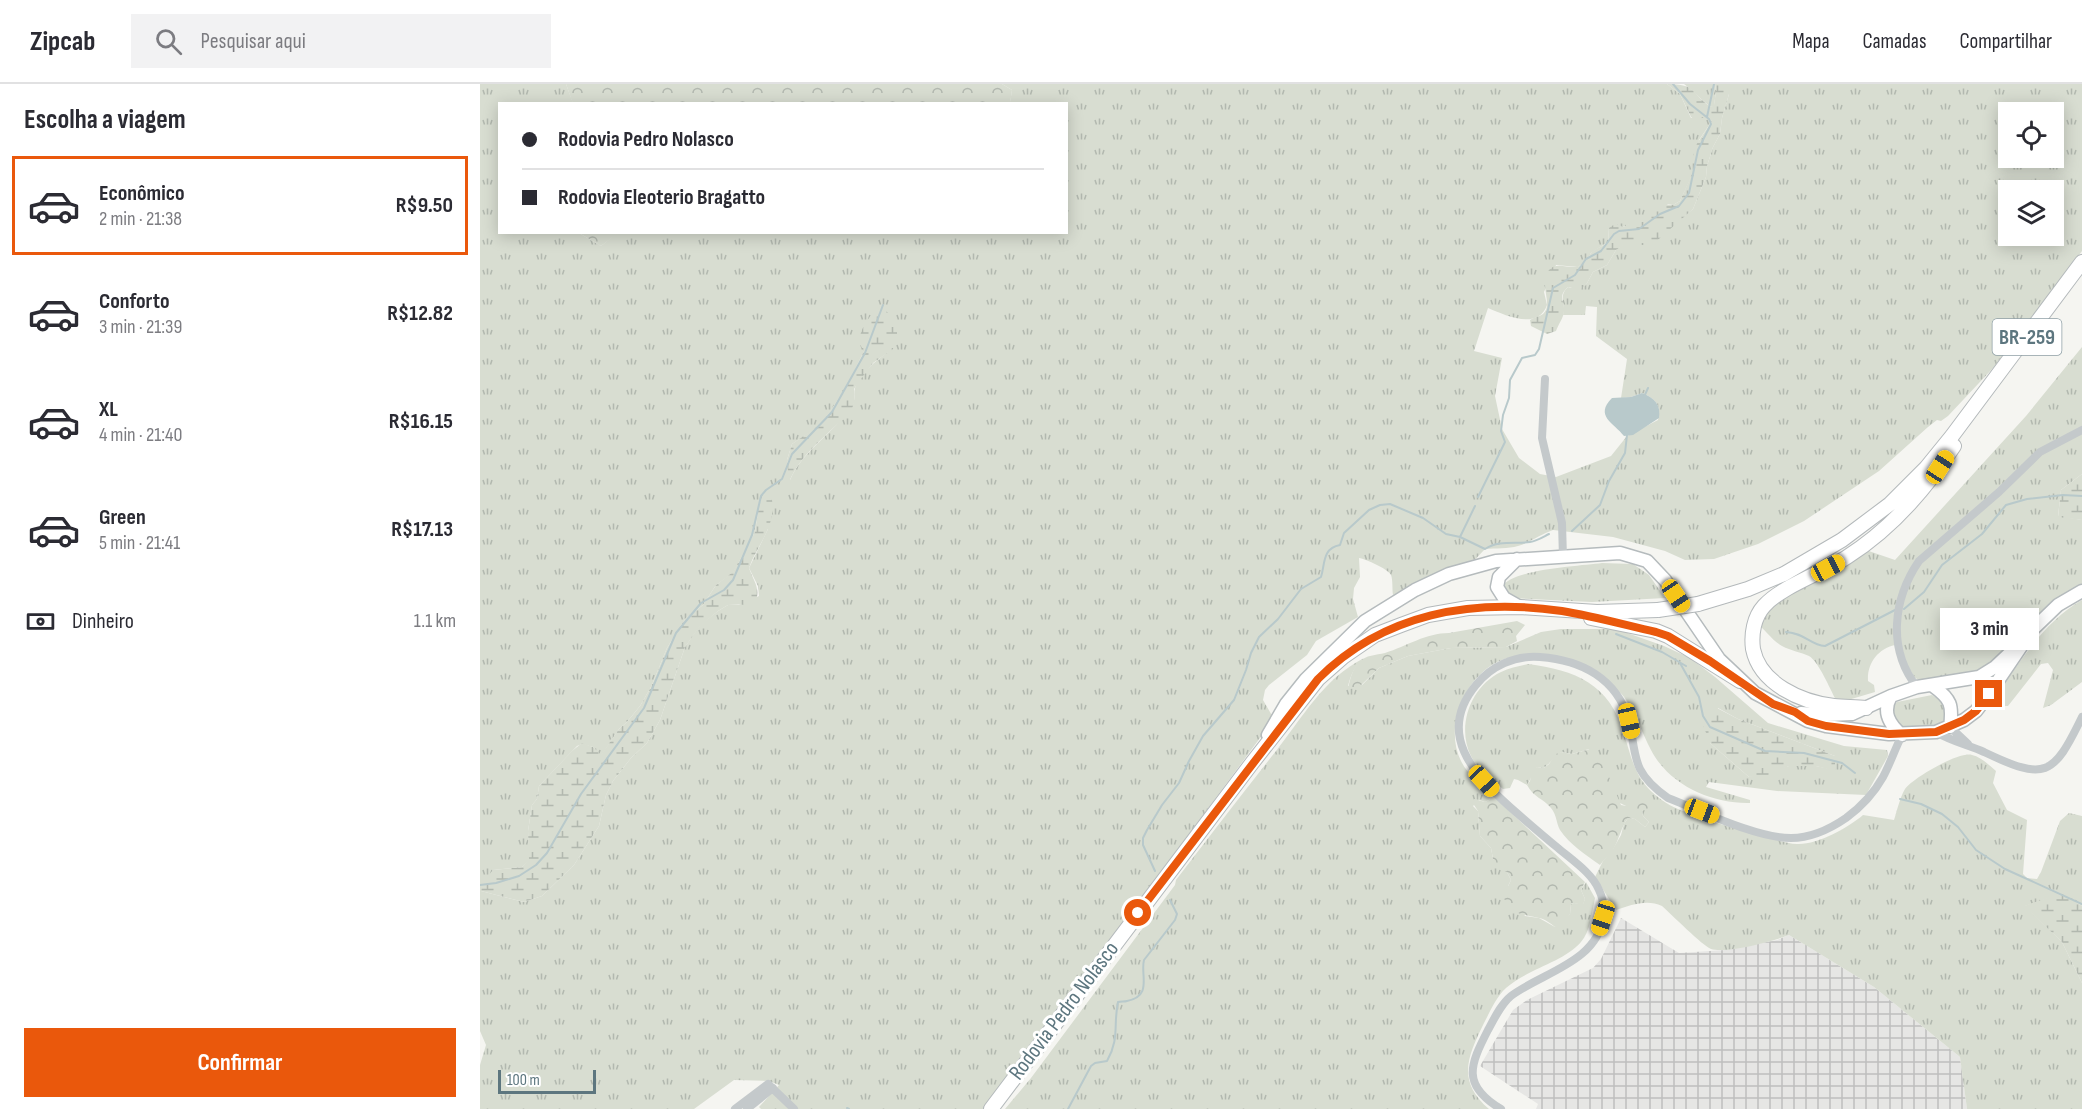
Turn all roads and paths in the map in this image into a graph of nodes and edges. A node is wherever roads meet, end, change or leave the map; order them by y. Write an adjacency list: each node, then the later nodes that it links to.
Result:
1 (2082, 262): 3 (highway, Rodovia Pedro Nolasco / BR-259)
2 (1545, 379): 5 (street)
3 (1971, 412): 11 (highway, Rodovia Pedro Nolasco / BR-259, bridge); 17 (highway)
4 (1537, 417): 5 (street)
5 (1542, 428): 7 (street)
6 (2082, 430): 15 (street)
7 (1563, 558): 8 (main road); 13 (main road)
8 (1517, 560): 10 (main road); 24 (main road)
9 (2082, 591): 12 (main road)
10 (1520, 607): 11 (highway, Rodovia Pedro Nolasco / BR-259); 24 (highway, Rodovia Pedro Nolasco / BR-259)
11 (1562, 611): 13 (highway)
12 (2036, 626): 14 (main road); 20 (main road)
13 (1740, 681): 18 (main road)
14 (1933, 686): 15 (main road); 20 (main road)
15 (1917, 687): 16 (main road)
16 (1891, 696): 17 (main road); 22 (main road)
17 (1866, 708): 18 (main road)
18 (1795, 712): 22 (main road)
19 (2082, 717): 23 (street)
20 (1950, 727): 21 (main road); 23 (street)
21 (1936, 732): 22 (main road); 23 (street)
22 (1895, 735): 30 (street)
23 (1969, 746)
24 (1252, 763): 29 (highway, Rodovia Pedro Nolasco / BR-259)
25 (773, 1088): 26 (street); 27 (street); 28 (street)
26 (735, 1109)
27 (747, 1109)
28 (794, 1109)
29 (991, 1109)
30 (1501, 1109)

